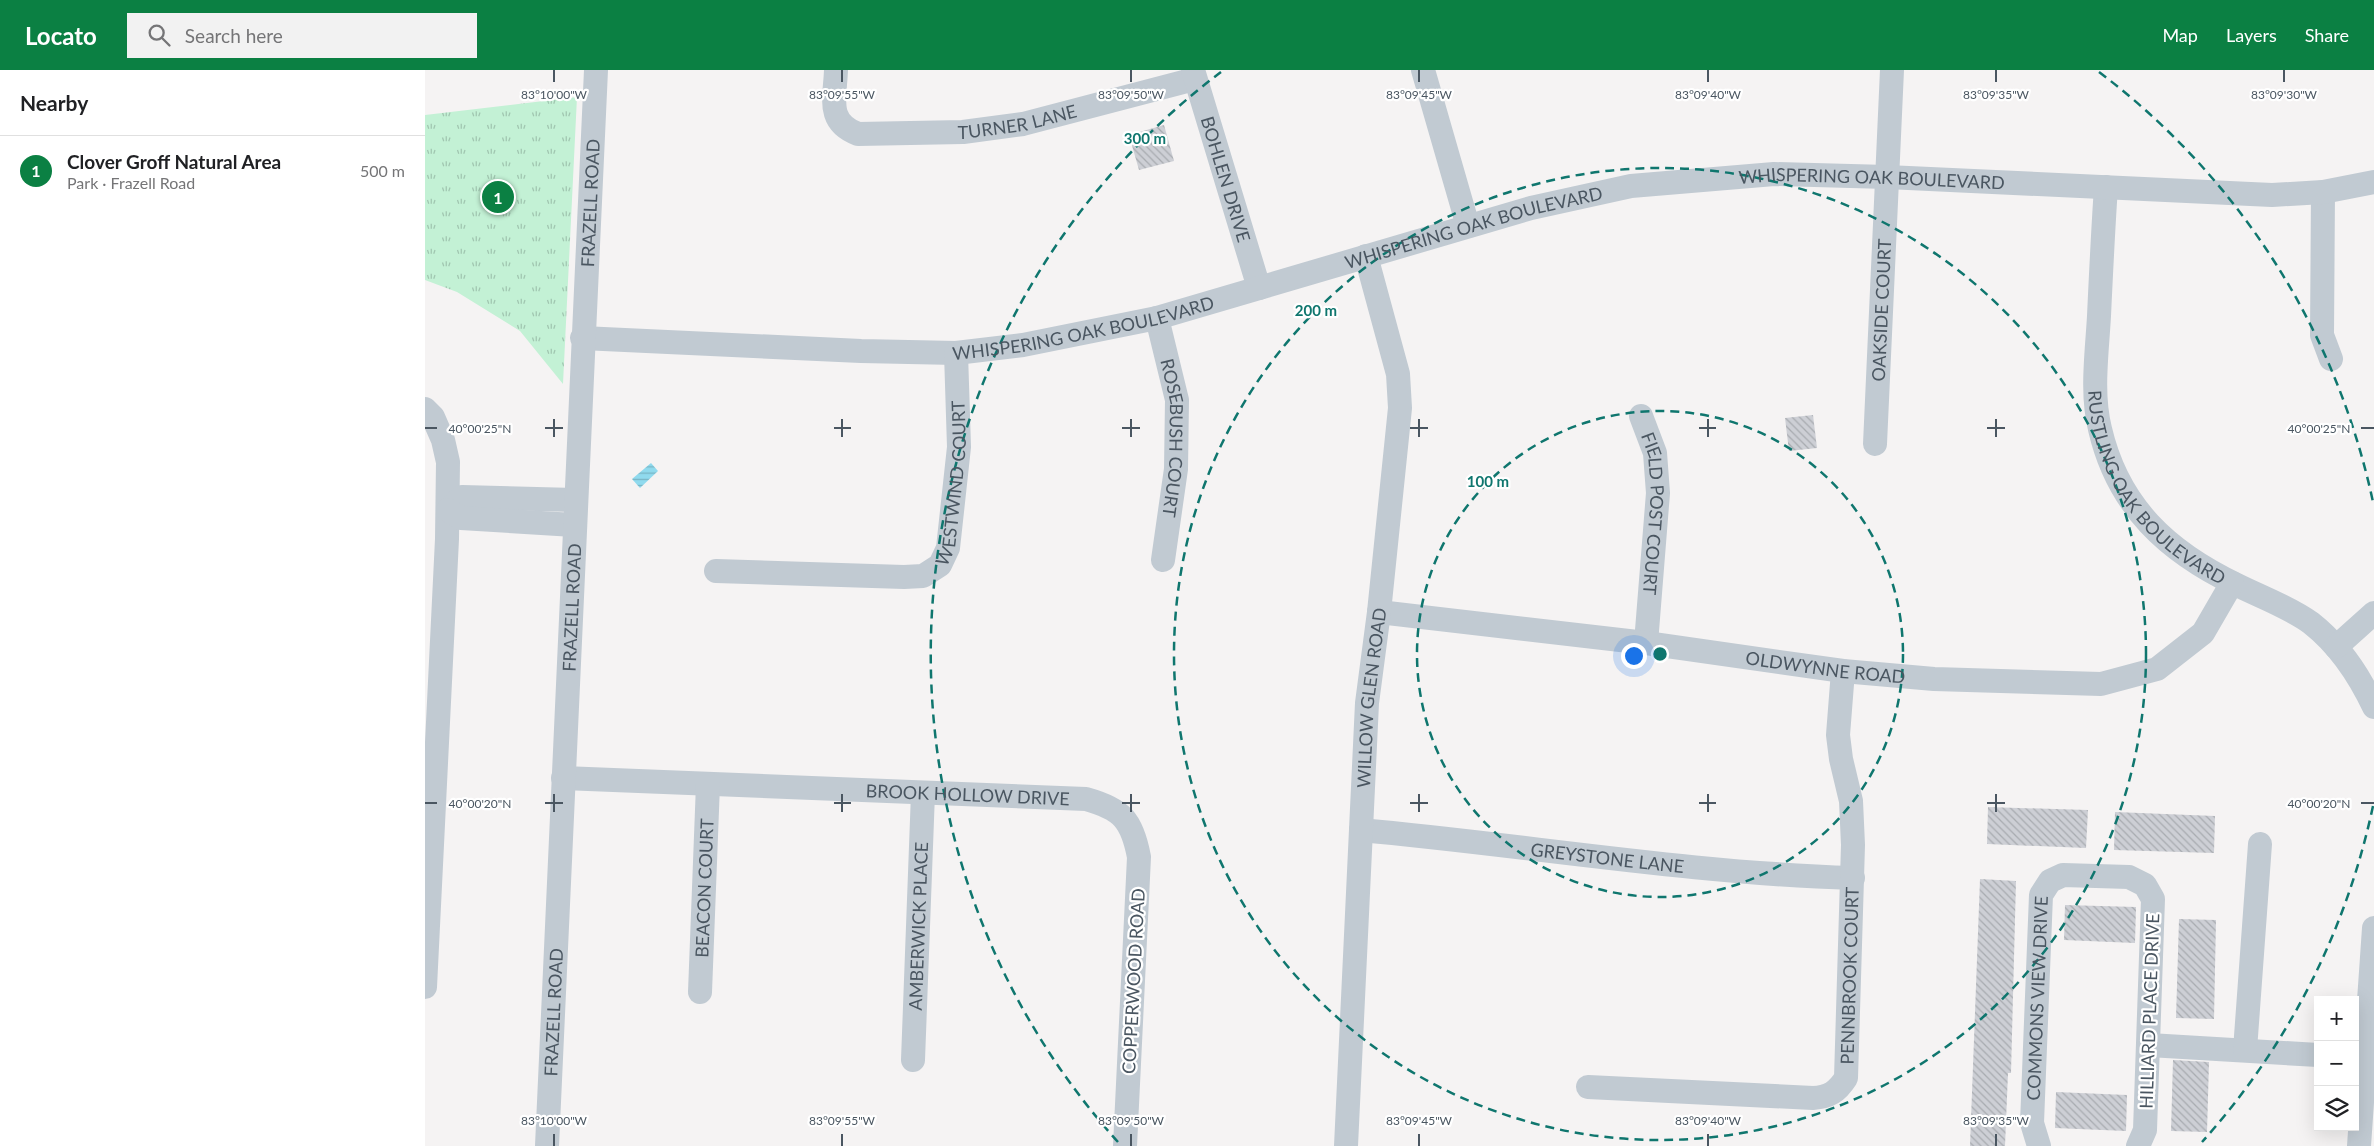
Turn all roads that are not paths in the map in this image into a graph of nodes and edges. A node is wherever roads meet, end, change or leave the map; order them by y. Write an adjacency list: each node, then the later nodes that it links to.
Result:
1 (596, 70): 14 (street, FRAZELL ROAD)
2 (836, 70): 5 (street, TURNER LANE)
3 (1423, 70): 10 (street)
4 (1892, 70): 6 (street, OAKSIDE COURT)
5 (1194, 74): 12 (street, BOHLEN DRIVE)
6 (1887, 177): 8 (street, WHISPERING OAK BOULEVARD); 10 (street, WHISPERING OAK BOULEVARD); 19 (street, OAKSIDE COURT)
7 (2374, 182): 9 (street, WHISPERING OAK BOULEVARD)
8 (2105, 187): 9 (street, WHISPERING OAK BOULEVARD); 25 (street, RUSTLING OAK BOULEVARD)
9 (2323, 192): 16 (street)
10 (1468, 226): 11 (street, WHISPERING OAK BOULEVARD)
11 (1366, 256): 12 (street, WHISPERING OAK BOULEVARD); 27 (street, WILLOW GLEN ROAD)
12 (1259, 288): 13 (street, WHISPERING OAK BOULEVARD)
13 (1157, 318): 15 (street, WHISPERING OAK BOULEVARD); 23 (street, ROSEBUSH COURT)
14 (583, 338): 15 (street, WHISPERING OAK BOULEVARD); 20 (street, FRAZELL ROAD)
15 (955, 353): 24 (street, WESTWIND COURT)
16 (2331, 359)
17 (425, 409): 21 (street)
18 (1641, 416): 29 (street, FIELD POST COURT)
19 (1875, 444)
20 (575, 500): 21 (street); 22 (street, FRAZELL ROAD)
21 (448, 510): 22 (street); 26 (street)
22 (574, 525): 34 (street, FRAZELL ROAD)
23 (1163, 560)
24 (716, 571)
25 (2232, 583): 30 (street, RUSTLING OAK BOULEVARD); 31 (street, OLDWYNNE ROAD)
26 (435, 596): 32 (street)
27 (1379, 612): 29 (street, OLDWYNNE ROAD); 39 (street, WILLOW GLEN ROAD)
28 (2374, 613): 30 (street)
29 (1646, 643): 31 (street, OLDWYNNE ROAD)
30 (2336, 647): 33 (street, RUSTLING OAK BOULEVARD)
31 (1843, 670): 41 (street, PENNBROOK COURT)
32 (432, 693): 37 (street)
33 (2374, 707)
34 (563, 778): 35 (street, BROOK HOLLOW DRIVE); 52 (street, FRAZELL ROAD)
35 (708, 784): 36 (street, BROOK HOLLOW DRIVE); 45 (street, BEACON COURT)
36 (923, 792): 38 (street, BROOK HOLLOW DRIVE); 50 (street, AMBERWICK PLACE)
37 (430, 797): 44 (street)
38 (1125, 819): 53 (street, COPPERWOOD ROAD)
39 (1361, 830): 41 (street, GREYSTONE LANE); 54 (street, WILLOW GLEN ROAD)
40 (2260, 844): 47 (street)
41 (1853, 878): 51 (street, PENNBROOK COURT)
42 (2050, 881): 46 (street, HILLIARD PLACE DRIVE); 55 (street, COMMONS VIEW DRIVE)
43 (2374, 928): 49 (street)
44 (425, 986)
45 (700, 992)
46 (2149, 1045): 47 (street); 56 (street, HILLIARD PLACE DRIVE)
47 (2245, 1050): 48 (street)
48 (2314, 1056)
49 (2360, 1058): 57 (street)
50 (913, 1060)
51 (1588, 1087)
52 (547, 1146)
53 (1125, 1146)
54 (1346, 1146)
55 (2039, 1146)
56 (2138, 1146)
57 (2359, 1146)

